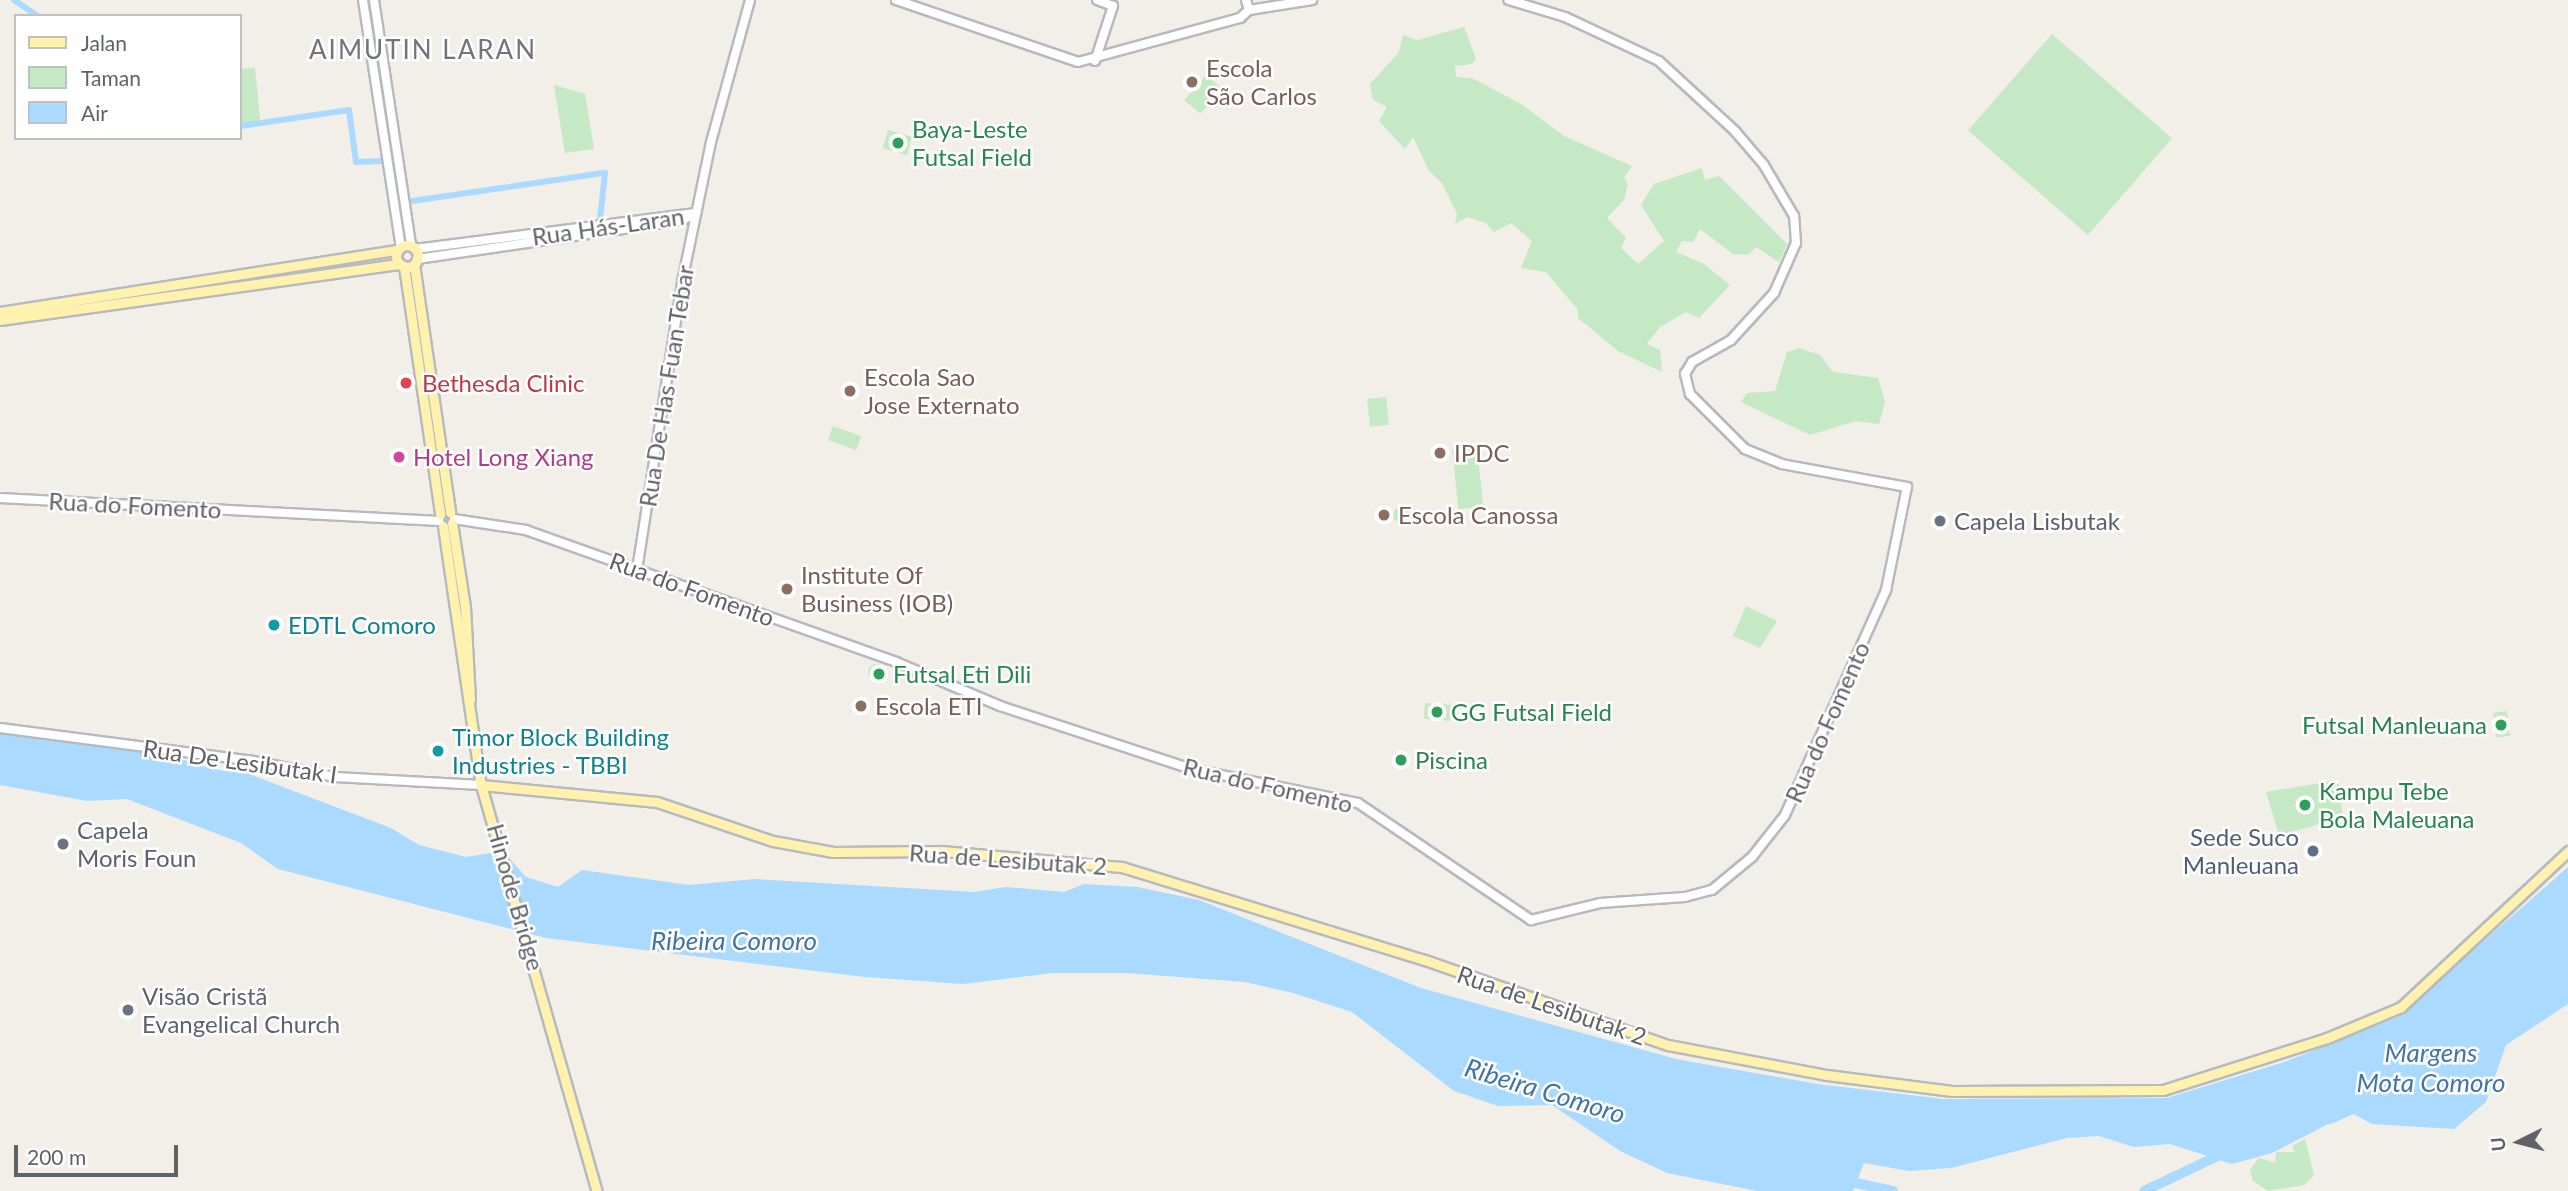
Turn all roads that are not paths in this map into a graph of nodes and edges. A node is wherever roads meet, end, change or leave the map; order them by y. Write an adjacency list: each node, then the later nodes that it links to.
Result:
1 (363, 0): 12 (street)
2 (374, 0): 13 (street)
3 (750, 0): 11 (street, Rua De Has Fuan Tebar)
4 (896, 0): 10 (street)
5 (1097, 0): 10 (street)
6 (1246, 0): 9 (street)
7 (1312, 0): 9 (street)
8 (1509, 0): 20 (street, Rua do Fomento)
9 (1249, 10): 10 (street)
10 (1095, 61)
11 (696, 213): 13 (street, Rua Hás-Laran); 20 (street, Rua De Has Fuan Tebar)
12 (400, 249): 13 (main road); 14 (main road); 15 (main road)
13 (415, 255): 14 (main road); 19 (main road)
14 (402, 265): 15 (main road); 19 (main road)
15 (230, 282): 16 (main road); 17 (main road)
16 (0, 312)
17 (0, 320)
18 (0, 498): 19 (street, Rua do Fomento)
19 (446, 519): 20 (street, Rua do Fomento); 22 (main road, Hinode Bridge)
20 (637, 570)
21 (0, 728): 22 (street, Rua De Lesibutak I)
22 (481, 785): 23 (main road, Rua de Lesibutak 2); 24 (main road, Hinode Bridge)
23 (2568, 851)
24 (597, 1191)

